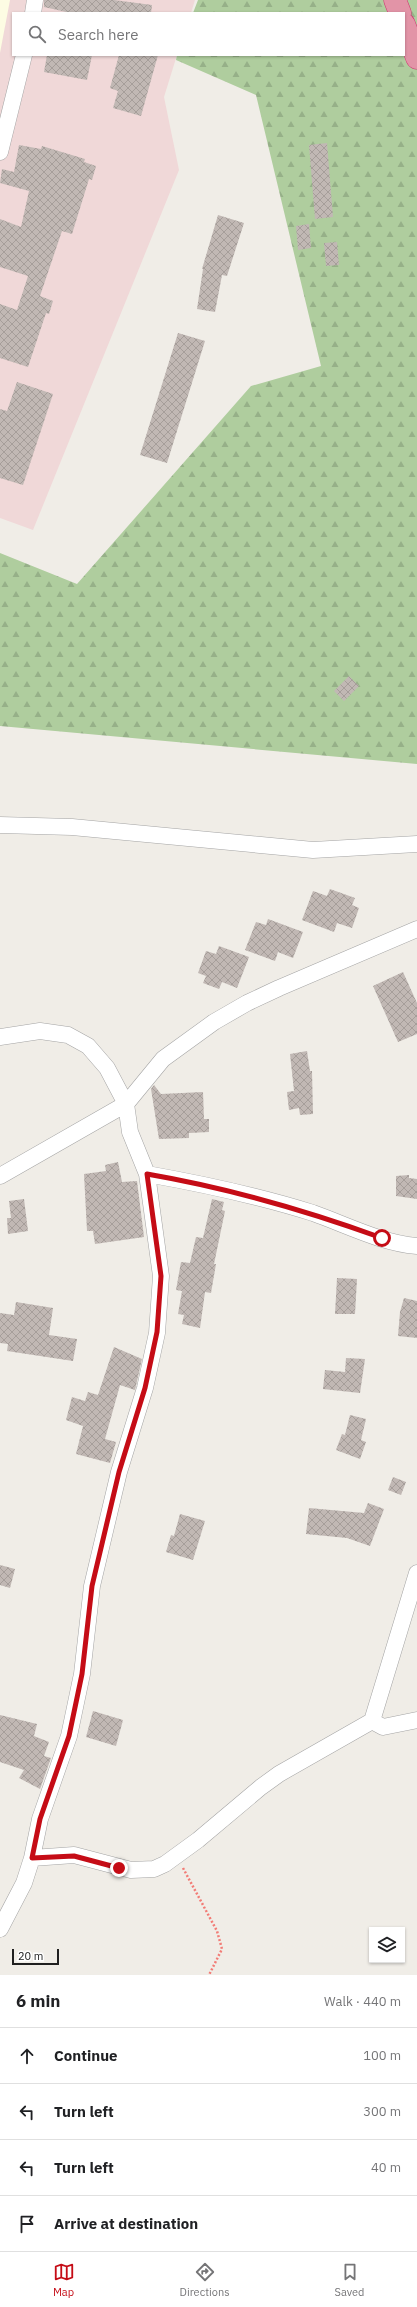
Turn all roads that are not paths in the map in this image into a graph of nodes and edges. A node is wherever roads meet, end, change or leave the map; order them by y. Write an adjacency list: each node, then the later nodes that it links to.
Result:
1 (36, 0): 3 (street)
2 (395, 0): 4 (highway)
3 (33, 12)
4 (400, 12)
5 (405, 27): 7 (highway)
6 (24, 56): 8 (street)
7 (417, 58)
8 (0, 152)
9 (0, 825): 10 (street)
10 (417, 844)
11 (417, 928): 13 (street)
12 (0, 1037): 13 (street)
13 (126, 1104): 14 (street); 15 (street)
14 (147, 1174): 16 (street); 20 (street)
15 (0, 1176)
16 (417, 1246)
17 (417, 1573): 19 (street)
18 (417, 1720): 19 (street)
19 (372, 1721): 20 (street)
20 (32, 1858): 21 (street)
21 (0, 1929)

